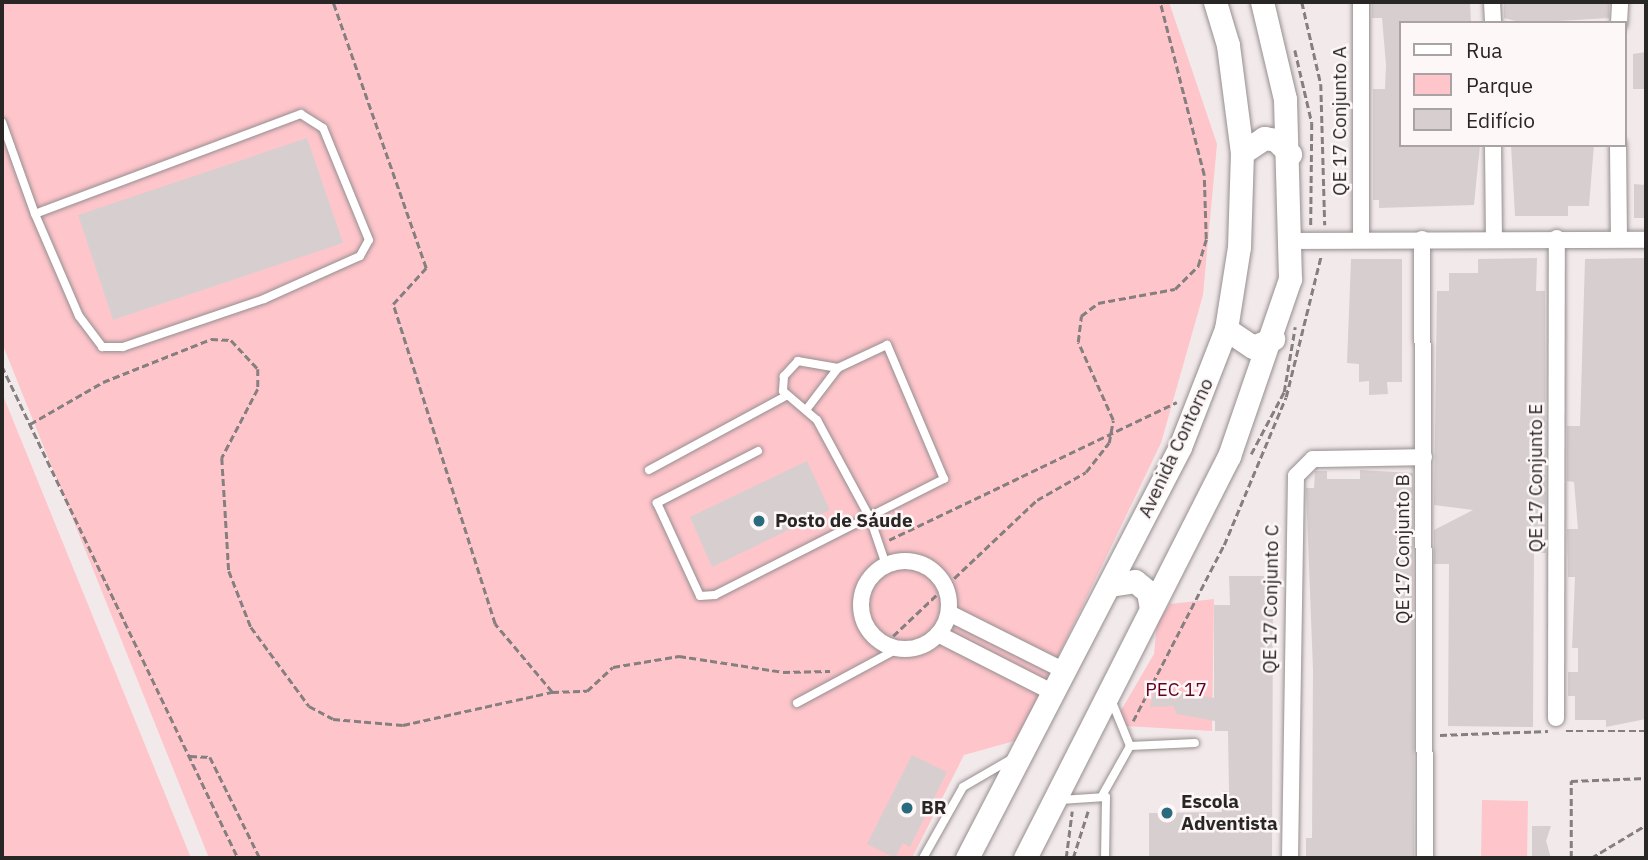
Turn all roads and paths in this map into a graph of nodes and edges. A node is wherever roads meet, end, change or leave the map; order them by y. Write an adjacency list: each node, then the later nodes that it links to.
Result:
1 (333, 2): 46 (path)
2 (1160, 2): 31 (path)
3 (1214, 2): 13 (main road, Avenida Contorno)
4 (1262, 2): 14 (main road)
5 (1361, 2): 20 (street, QE 17 Conjunto A)
6 (1492, 2): 8 (street)
7 (1620, 2): 9 (street)
8 (1493, 21)
9 (1619, 21)
10 (2, 122): 15 (lane)
11 (1493, 147): 16 (street)
12 (1618, 147): 19 (street)
13 (1242, 153): 14 (main road); 23 (main road, Avenida Contorno)
14 (1290, 154): 22 (main road)
15 (35, 214): 15 (lane)
16 (1494, 237): 17 (street); 18 (street)
17 (1558, 238): 19 (street); 50 (street, QE 17 Conjunto E)
18 (1422, 239): 20 (street); 33 (street, QE 17 Conjunto B)
19 (1619, 239): 21 (street)
20 (1361, 240): 22 (street)
21 (1646, 240)
22 (1293, 241): 24 (main road)
23 (1226, 329): 24 (main road); 27 (main road, Avenida Contorno)
24 (1273, 339): 40 (main road)
25 (2, 366): 30 (path)
26 (838, 368): 28 (lane); 29 (lane); 35 (lane)
27 (1204, 392): 31 (path); 38 (main road, Avenida Contorno)
28 (786, 396): 29 (lane); 34 (lane)
29 (806, 410): 35 (lane)
30 (30, 424): 46 (path); 56 (path)
31 (1110, 434): 36 (path); 39 (path)
32 (758, 451): 35 (lane)
33 (1424, 457): 67 (street, QE 17 Conjunto C); 68 (street, QE 17 Conjunto B)
34 (649, 470)
35 (870, 517): 36 (lane)
36 (880, 545): 37 (lane)
37 (887, 565): 39 (street); 43 (street)
38 (1111, 585): 40 (main road); 45 (main road, Avenida Contorno)
39 (946, 588): 41 (street); 43 (path)
40 (1151, 609): 47 (main road)
41 (949, 613): 42 (street); 45 (street)
42 (938, 634): 43 (street); 48 (street)
43 (892, 646): 49 (lane)
44 (840, 666): 46 (path)
45 (1067, 672): 48 (main road, Avenida Contorno)
46 (552, 692)
47 (1108, 693): 54 (lane); 59 (main road)
48 (1056, 694): 55 (main road, Avenida Contorno)
49 (797, 703)
50 (1556, 718)
51 (1646, 731): 53 (path)
52 (1195, 743): 54 (lane)
53 (1436, 743)
54 (1130, 746): 58 (lane)
55 (1025, 752): 63 (lane); 64 (main road, Avenida Contorno)
56 (188, 756): 61 (path); 62 (path)
57 (1646, 778): 69 (path)
58 (1103, 794): 59 (lane); 66 (lane)
59 (1054, 802): 65 (main road)
60 (1646, 825): 70 (path)
61 (237, 858)
62 (260, 858)
63 (923, 858)
64 (967, 858)
65 (1025, 858)
66 (1105, 858)
67 (1290, 858)
68 (1425, 858)
69 (1571, 858)
70 (1591, 858)

